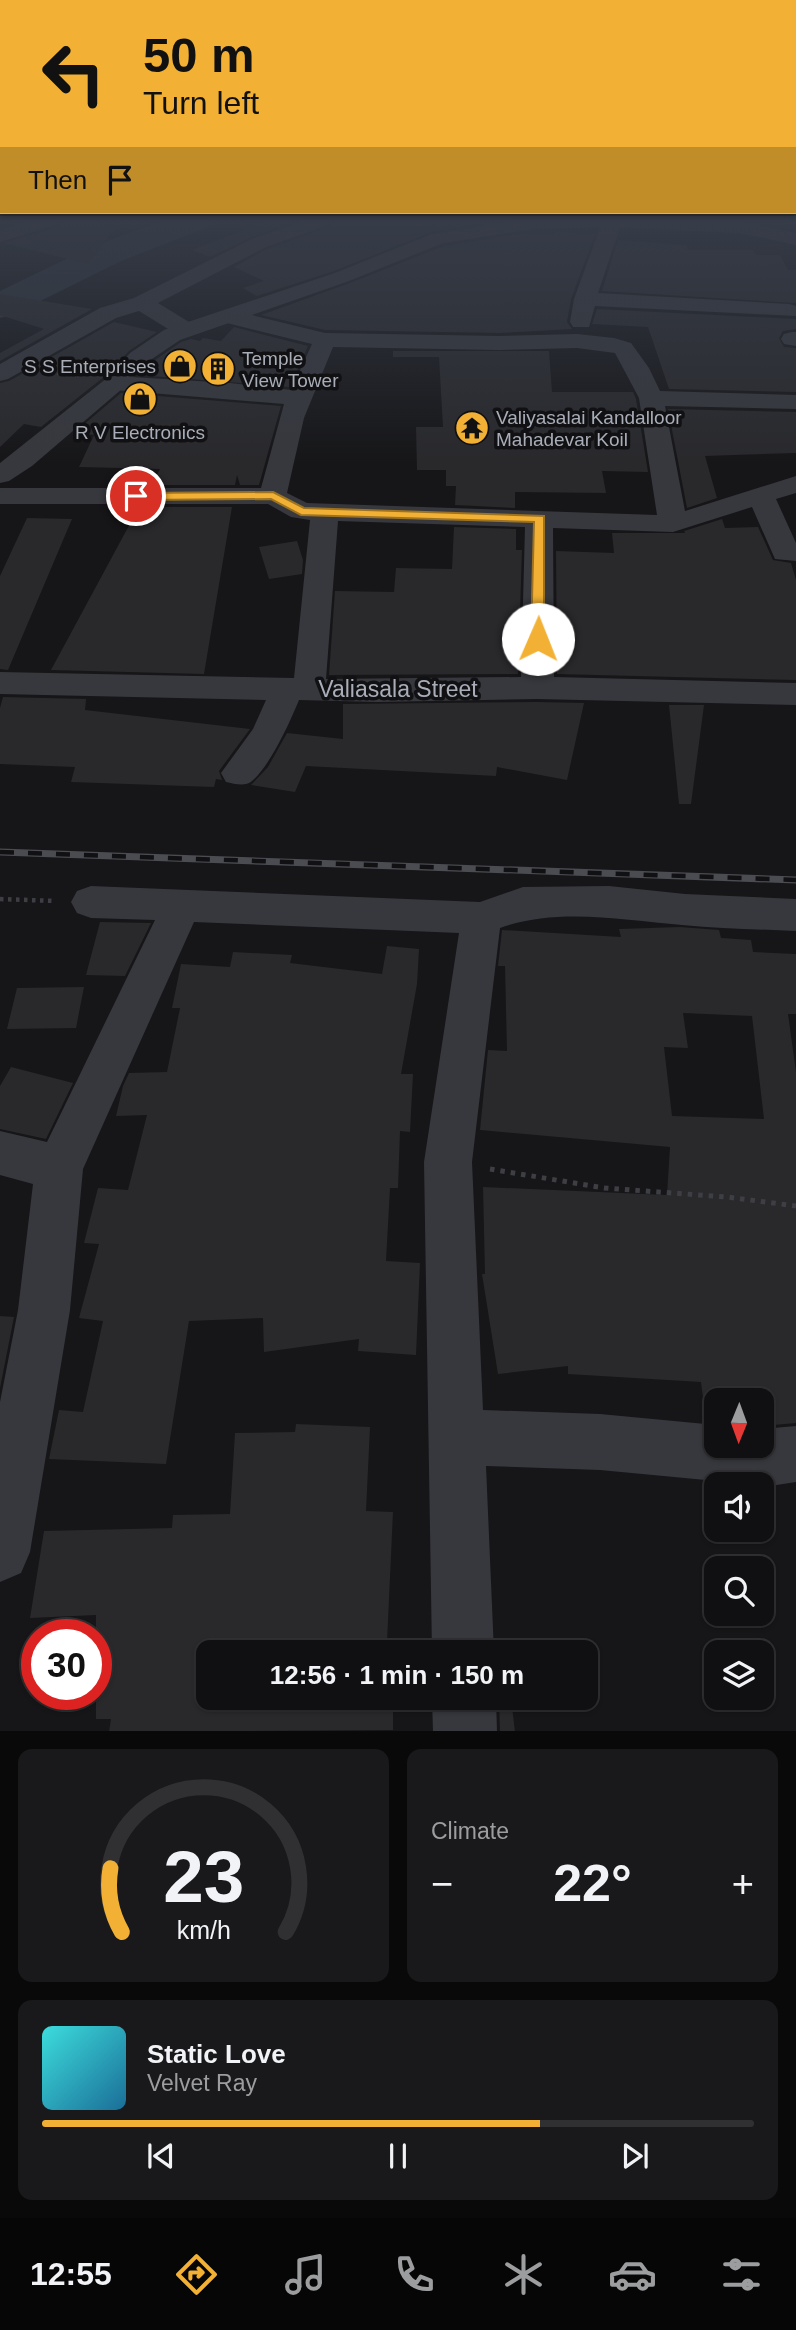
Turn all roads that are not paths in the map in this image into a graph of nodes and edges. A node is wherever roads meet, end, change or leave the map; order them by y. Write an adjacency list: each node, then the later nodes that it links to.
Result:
1 (146, 301): 5 (street)
2 (276, 301): 7 (street)
3 (586, 301): 10 (street)
4 (616, 301): 6 (street)
5 (142, 303): 8 (street); 11 (street)
6 (789, 311)
7 (231, 317): 8 (street); 9 (street)
8 (186, 330): 12 (street)
9 (325, 340): 10 (street); 13 (street)
10 (577, 341): 14 (street)
11 (0, 374)
12 (115, 383): 13 (street); 16 (street)
13 (299, 398): 19 (street)
14 (651, 398): 15 (street); 23 (street)
15 (796, 402)
16 (0, 475)
17 (796, 484): 20 (street)
18 (0, 496): 19 (street)
19 (273, 496): 21 (street)
20 (761, 497): 23 (street); 24 (street)
21 (326, 512): 22 (street); 27 (street)
22 (540, 518): 23 (street); 26 (street)
23 (674, 524)
24 (796, 552)
25 (0, 684): 27 (street, Valiasala Street)
26 (537, 688): 27 (street, Valiasala Street); 28 (street, Valiasala Street)
27 (298, 690): 29 (street)
28 (796, 694)
29 (239, 772)
30 (91, 902): 31 (street)
31 (182, 905): 33 (street); 35 (street)
32 (796, 915): 33 (street)
33 (481, 918): 36 (street)
34 (0, 1153): 35 (street)
35 (59, 1168): 38 (street)
36 (458, 1437): 37 (street); 39 (street)
37 (796, 1454)
38 (0, 1552)
39 (463, 1640)
40 (464, 1710): 41 (street)
41 (465, 1731)

